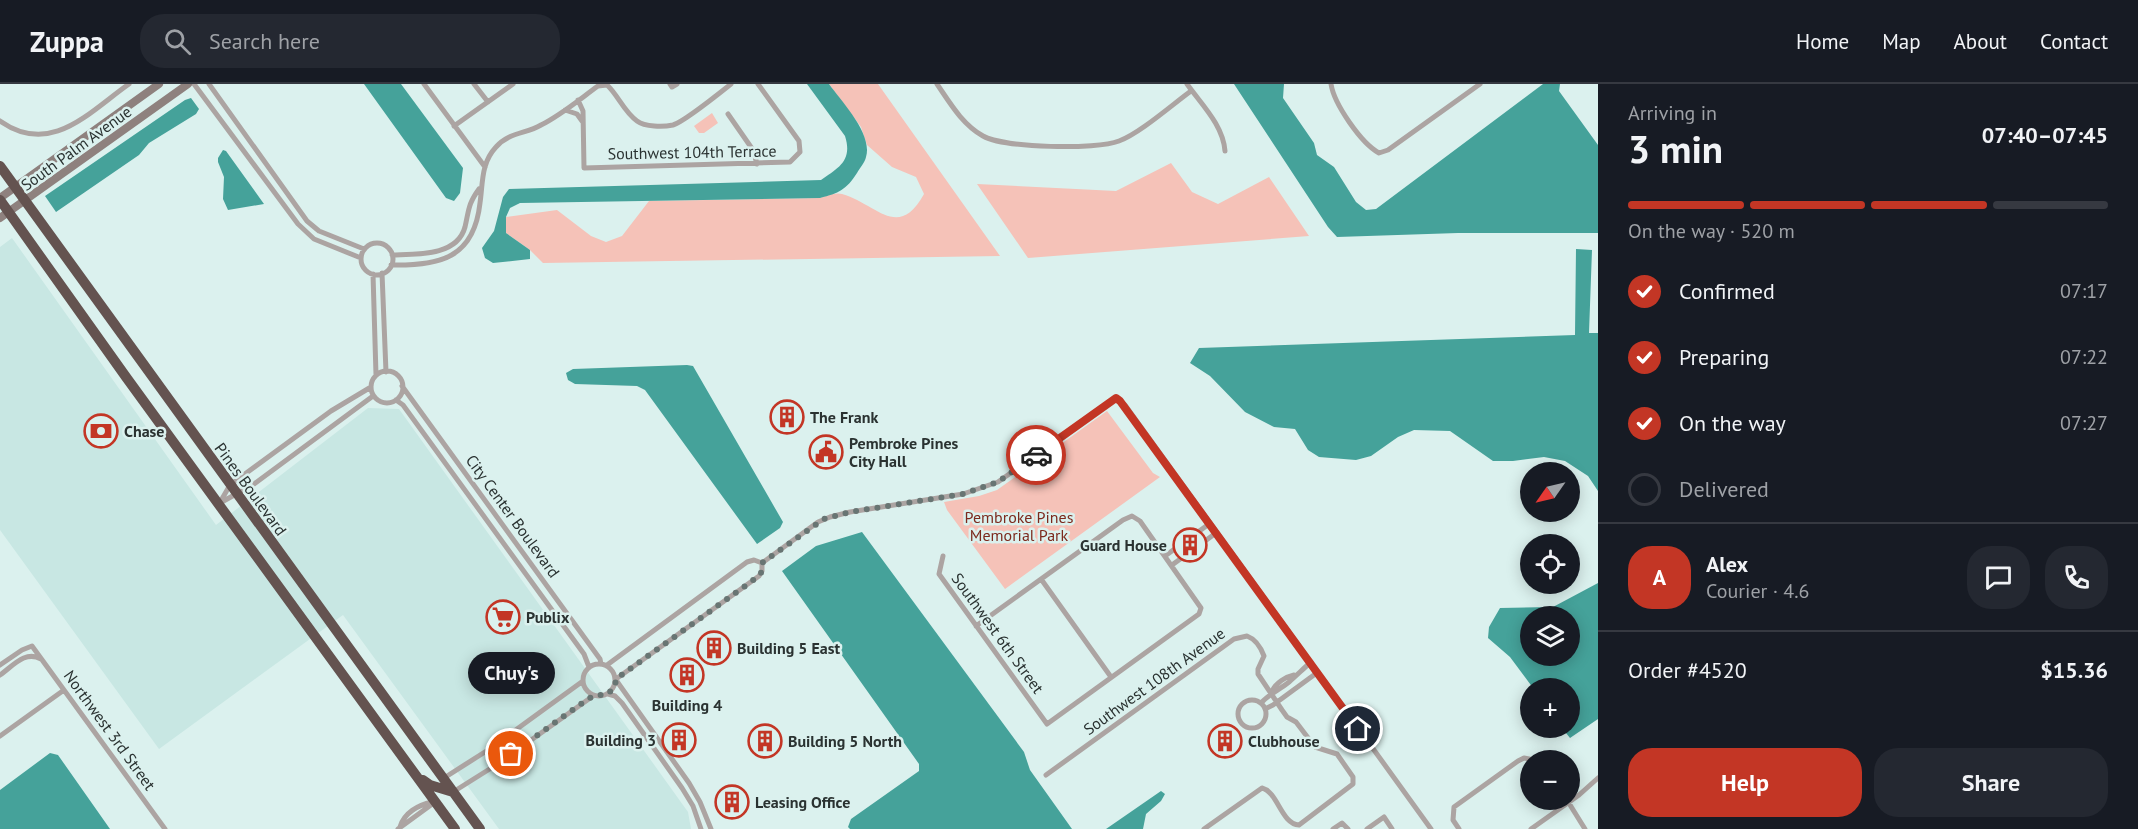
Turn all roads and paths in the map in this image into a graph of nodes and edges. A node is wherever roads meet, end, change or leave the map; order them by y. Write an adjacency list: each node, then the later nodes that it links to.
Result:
1 (129, 84): 21 (street)
2 (159, 84): 28 (main road, South Palm Avenue)
3 (188, 84): 31 (main road, South Palm Avenue)
4 (194, 84): 35 (street)
5 (209, 84): 33 (street)
6 (424, 84): 23 (street)
7 (474, 84): 18 (street)
8 (513, 84): 18 (street)
9 (731, 84): 15 (street)
10 (758, 84): 25 (street, Southwest 104th Terrace)
11 (937, 84): 16 (street)
12 (1186, 84): 16 (street)
13 (1331, 84): 14 (street)
14 (1480, 84)
15 (606, 85): 17 (street)
16 (1191, 91): 24 (street)
17 (578, 100): 19 (street); 22 (street)
18 (488, 102): 23 (street)
19 (565, 110): 22 (street); 27 (street)
20 (728, 114): 25 (street)
21 (0, 122)
22 (583, 122): 25 (street, Southwest 104th Terrace)
23 (454, 126): 27 (street)
24 (1225, 151)
25 (757, 164)
26 (0, 166): 28 (highway, Pines Boulevard)
27 (485, 167): 29 (street)
28 (15, 187): 30 (main road, South Palm Avenue); 31 (highway, Pines Boulevard)
29 (480, 187): 34 (street); 36 (street)
30 (0, 199): 32 (highway)
31 (25, 201): 32 (main road, South Palm Avenue); 45 (highway, Pines Boulevard)
32 (4, 215): 47 (highway)
33 (364, 249): 34 (street); 35 (street)
34 (392, 255): 36 (street)
35 (361, 258): 38 (street)
36 (391, 265): 37 (street)
37 (382, 273): 38 (street); 39 (street)
38 (373, 274): 40 (street)
39 (386, 372): 40 (street); 41 (street)
40 (376, 375): 42 (street)
41 (402, 386): 44 (street); 49 (street, City Center Boulevard)
42 (371, 387): 43 (street); 45 (street)
43 (373, 396): 44 (street); 46 (street)
44 (396, 400): 50 (street, City Center Boulevard)
45 (230, 485): 46 (highway, Pines Boulevard); 47 (street)
46 (237, 495): 47 (street); 83 (highway, Pines Boulevard)
47 (219, 504): 81 (highway)
48 (1209, 524): 51 (street); 52 (street); 56 (street)
49 (504, 526): 50 (street); 63 (street, City Center Boulevard)
50 (496, 532): 64 (street, City Center Boulevard)
51 (1216, 533): 53 (street); 61 (street)
52 (1182, 543): 53 (street); 55 (street)
53 (1189, 553): 57 (street)
54 (943, 556): 59 (street, Southwest 6th Street)
55 (1165, 556): 57 (street); 58 (street)
56 (762, 563): 63 (street); 69 (street)
57 (1172, 565): 67 (street)
58 (1041, 579): 59 (street); 67 (street)
59 (976, 626): 67 (street, Southwest 6th Street)
60 (43, 660): 62 (street, Northwest 3rd Street); 66 (street); 72 (street, Northwest 3rd Street)
61 (1311, 662): 65 (street); 68 (street)
62 (0, 665)
63 (604, 665): 64 (street); 69 (street)
64 (589, 667): 70 (street)
65 (1318, 672): 71 (street); 101 (street)
66 (0, 675)
67 (1111, 677)
68 (1292, 678): 71 (street); 75 (street)
69 (616, 679): 73 (street); 95 (street)
70 (583, 681): 74 (street); 83 (street)
71 (1296, 688): 75 (street)
72 (64, 690): 78 (street); 91 (street, Northwest 3rd Street)
73 (608, 694): 74 (street); 94 (street)
74 (594, 696): 84 (street)
75 (1273, 696): 76 (street); 77 (street); 80 (street, Southwest 108th Avenue); 96 (street)
76 (1261, 702): 77 (street); 77 (street)
77 (1265, 709)
78 (0, 736)
79 (1520, 760): 102 (street)
80 (1046, 775)
81 (417, 776): 84 (highway); 86 (highway)
82 (1598, 778): 85 (street)
83 (443, 779): 84 (highway, Pines Boulevard)
84 (453, 792): 87 (highway, Pines Boulevard)
85 (1580, 792)
86 (435, 801): 87 (highway); 90 (street); 92 (highway)
87 (464, 807): 93 (highway, Pines Boulevard)
88 (1556, 810): 103 (street)
89 (1573, 810): 104 (street)
90 (399, 828)
91 (165, 829)
92 (455, 829)
93 (480, 829)
94 (701, 829)
95 (711, 829)
96 (1204, 829)
97 (1333, 829): 98 (street)
98 (1348, 829)
99 (1367, 829): 100 (street)
100 (1392, 829)
101 (1431, 829)
102 (1459, 829)
103 (1532, 829)
104 (1585, 829)

